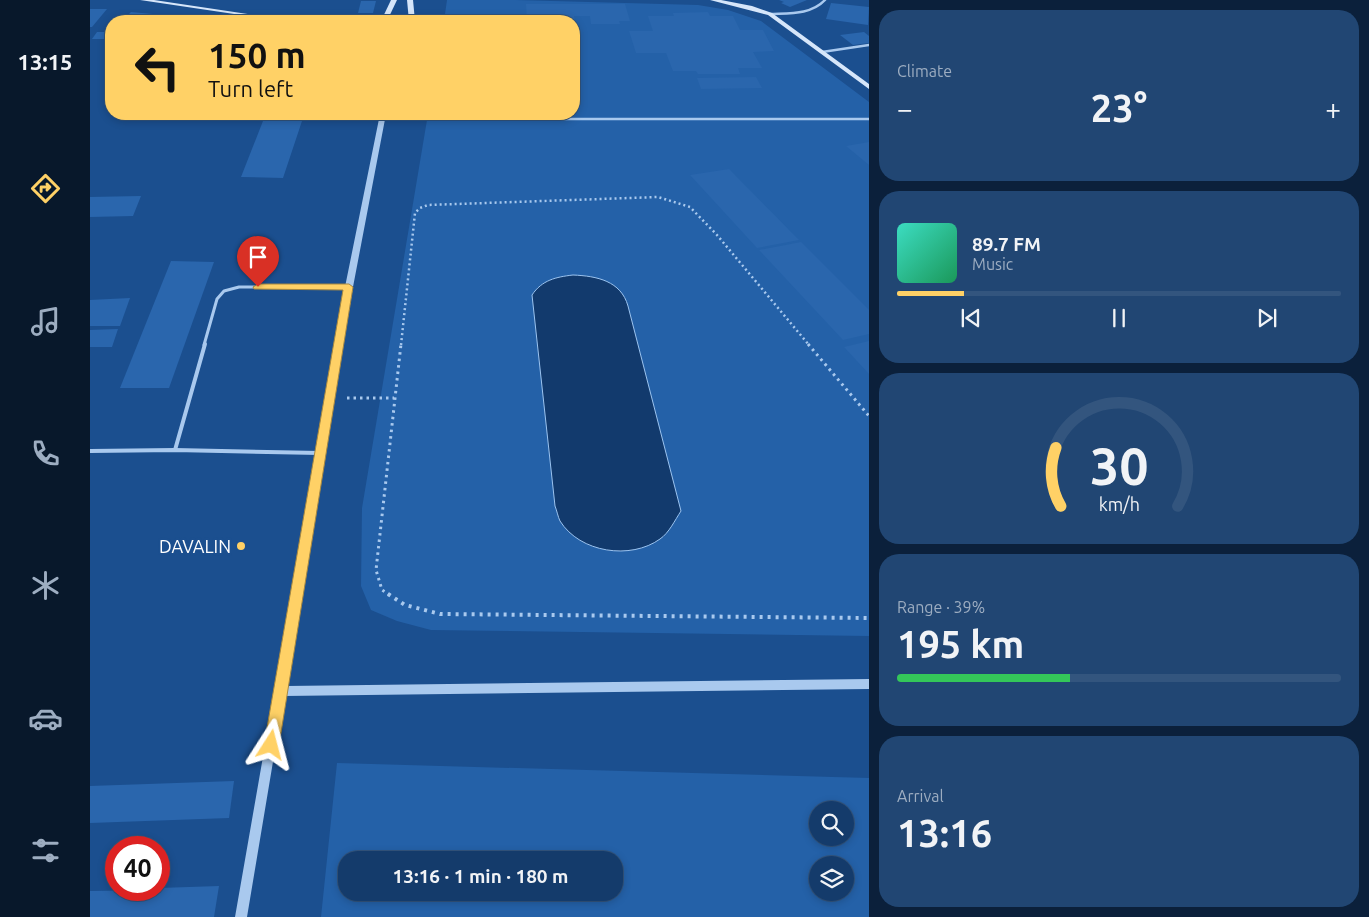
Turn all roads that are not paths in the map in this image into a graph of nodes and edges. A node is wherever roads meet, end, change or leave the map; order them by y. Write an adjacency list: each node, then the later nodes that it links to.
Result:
1 (142, 0): 7 (main road)
2 (394, 0): 8 (main road)
3 (410, 0): 9 (main road)
4 (713, 0): 6 (main road)
5 (825, 0): 6 (lane)
6 (770, 14): 11 (main road)
7 (249, 15)
8 (387, 15)
9 (411, 15)
10 (869, 45): 11 (lane)
11 (822, 52): 12 (main road)
12 (869, 87)
13 (580, 118): 14 (lane)
14 (869, 119)
15 (382, 120): 16 (street)
16 (349, 287): 17 (lane); 19 (street)
17 (174, 450): 18 (lane); 19 (lane)
18 (90, 451)
19 (320, 453): 21 (street)
20 (869, 684): 21 (street)
21 (280, 691): 22 (street)
22 (241, 917)

